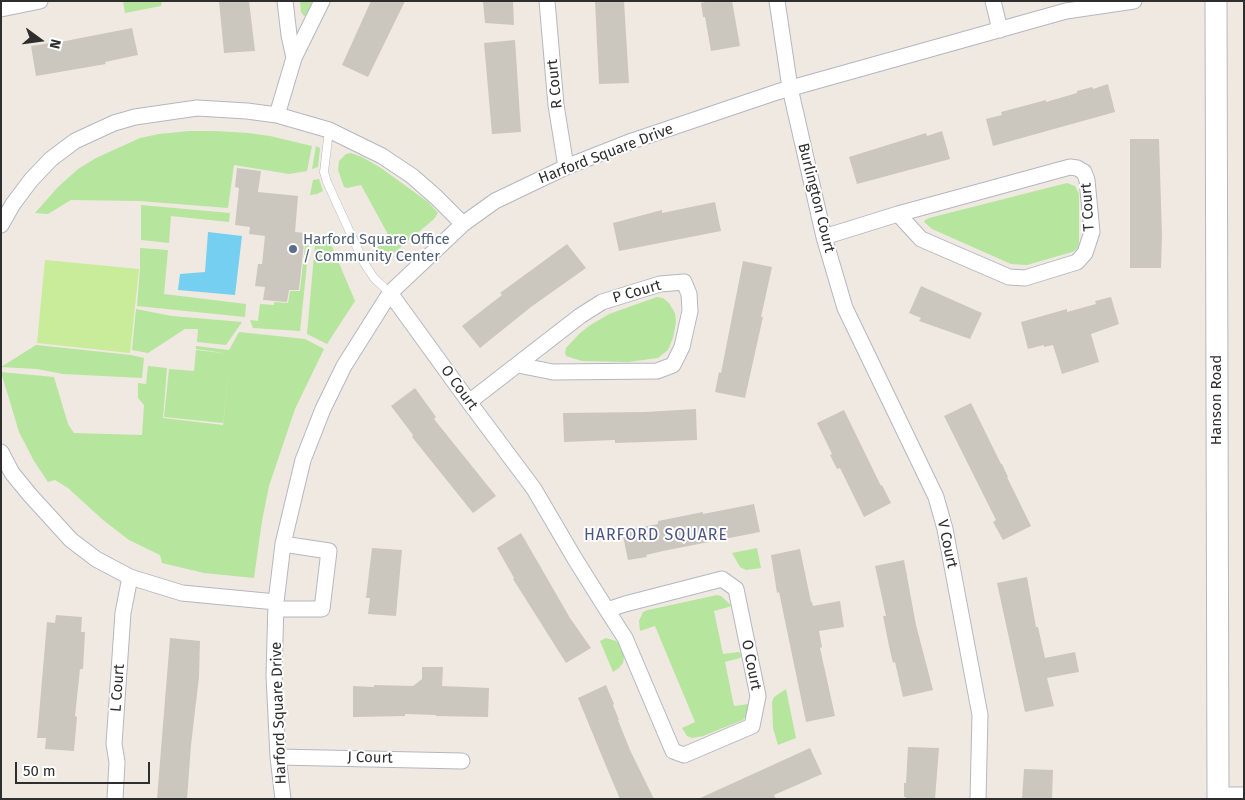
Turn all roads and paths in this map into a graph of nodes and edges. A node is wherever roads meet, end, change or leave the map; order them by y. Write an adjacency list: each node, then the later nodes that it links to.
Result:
1 (40, 1): 9 (street)
2 (285, 1): 11 (street)
3 (322, 1): 11 (street)
4 (547, 1): 15 (street, R Court)
5 (777, 1): 12 (street)
6 (994, 1): 10 (street)
7 (1134, 1): 10 (street, Harford Square Drive)
8 (1216, 1): 32 (street, Hanson Road)
9 (1, 9)
10 (1000, 30): 12 (street, Harford Square Drive)
11 (294, 58): 13 (street)
12 (790, 88): 15 (street, Harford Square Drive); 19 (street, Burlington Court)
13 (277, 115): 14 (street); 18 (street)
14 (329, 130): 17 (street); 20 (lane)
15 (566, 167): 17 (street, Harford Square Drive)
16 (898, 214): 16 (street, T Court); 19 (street, T Court)
17 (463, 224): 20 (street, Harford Square Drive)
18 (1, 225)
19 (824, 237): 21 (street, Burlington Court)
20 (390, 293): 23 (street, O Court); 25 (street, Harford Square Drive)
21 (845, 308): 35 (street, V Court)
22 (518, 365): 22 (street, P Court); 23 (street, P Court)
23 (469, 402): 28 (street, O Court)
24 (1, 452): 26 (street)
25 (283, 544): 27 (street, Harford Square Drive); 27 (street)
26 (130, 577): 27 (street); 33 (street, L Court)
27 (276, 605): 29 (street, Harford Square Drive)
28 (607, 610): 28 (street, O Court)
29 (278, 757): 30 (street, J Court); 34 (street, Harford Square Drive)
30 (462, 761)
31 (1244, 795): 32 (street)
32 (1218, 797)
33 (115, 799)
34 (283, 799)
35 (978, 799)

